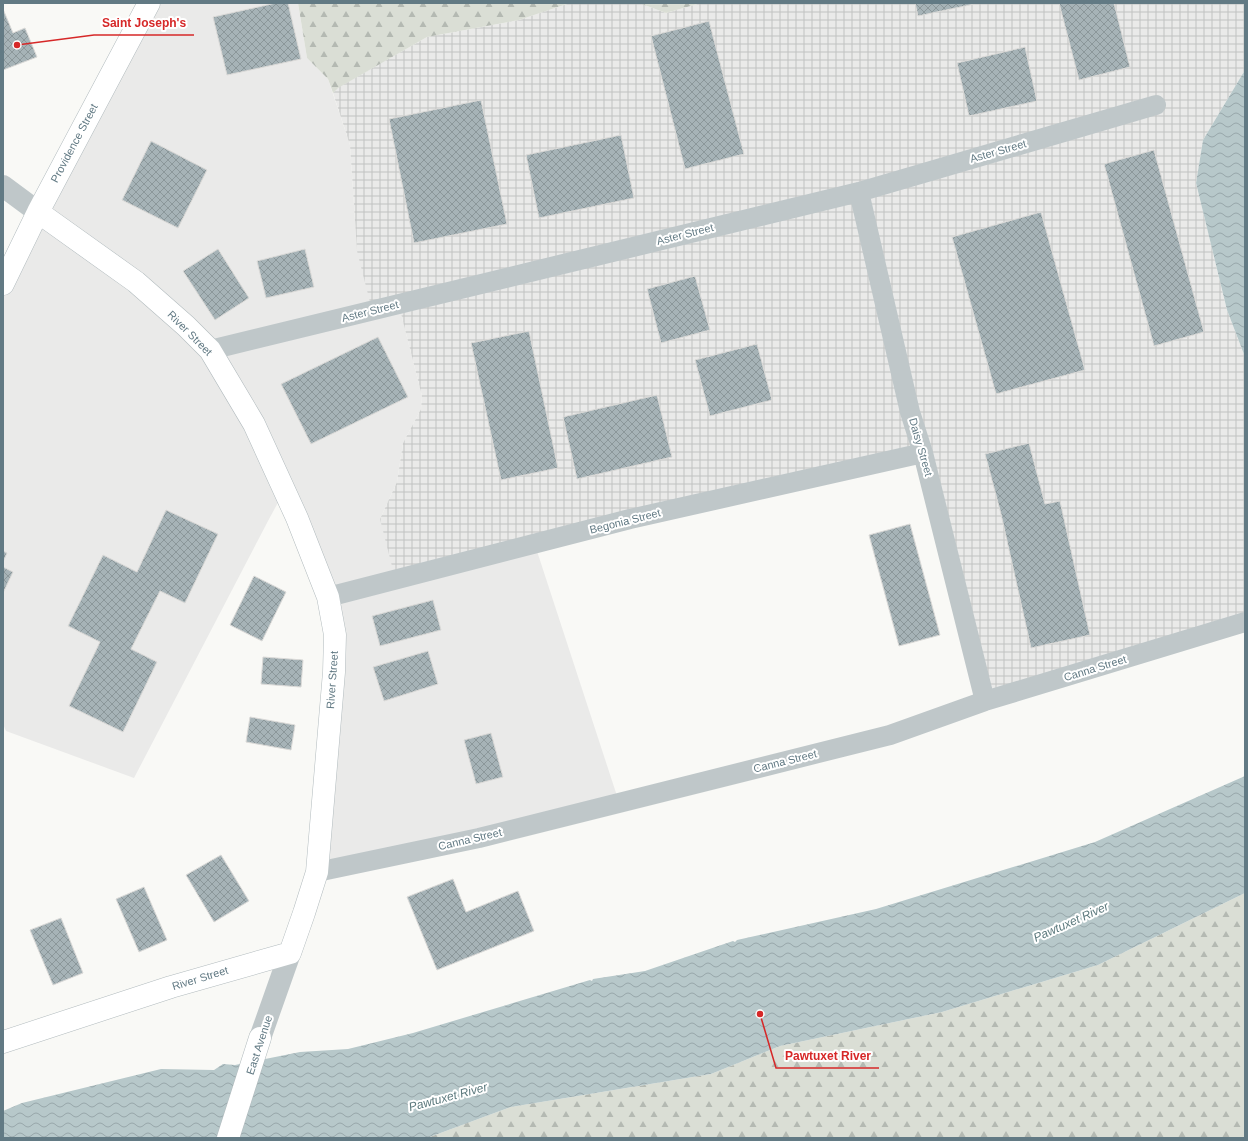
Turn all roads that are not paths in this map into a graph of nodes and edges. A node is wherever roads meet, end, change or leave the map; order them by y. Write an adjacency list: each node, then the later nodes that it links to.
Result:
1 (149, 3): 5 (main road, Providence Street)
2 (1156, 105): 4 (street, Aster Street)
3 (3, 186): 5 (street)
4 (859, 192): 7 (street, Aster Street); 8 (street, Daisy Street)
5 (38, 212): 6 (main road, Providence Street); 7 (main road, River Street)
6 (3, 284)
7 (210, 350): 9 (main road, River Street)
8 (923, 453): 9 (street, Begonia Street); 11 (street, Daisy Street)
9 (328, 596): 12 (main road, River Street)
10 (1245, 622): 11 (street, Canna Street)
11 (985, 702): 12 (street, Canna Street)
12 (317, 872): 13 (main road, River Street)
13 (290, 953): 14 (street, East Avenue); 15 (main road, River Street)
14 (260, 1038): 16 (main road, East Avenue)
15 (3, 1042)
16 (228, 1138)

